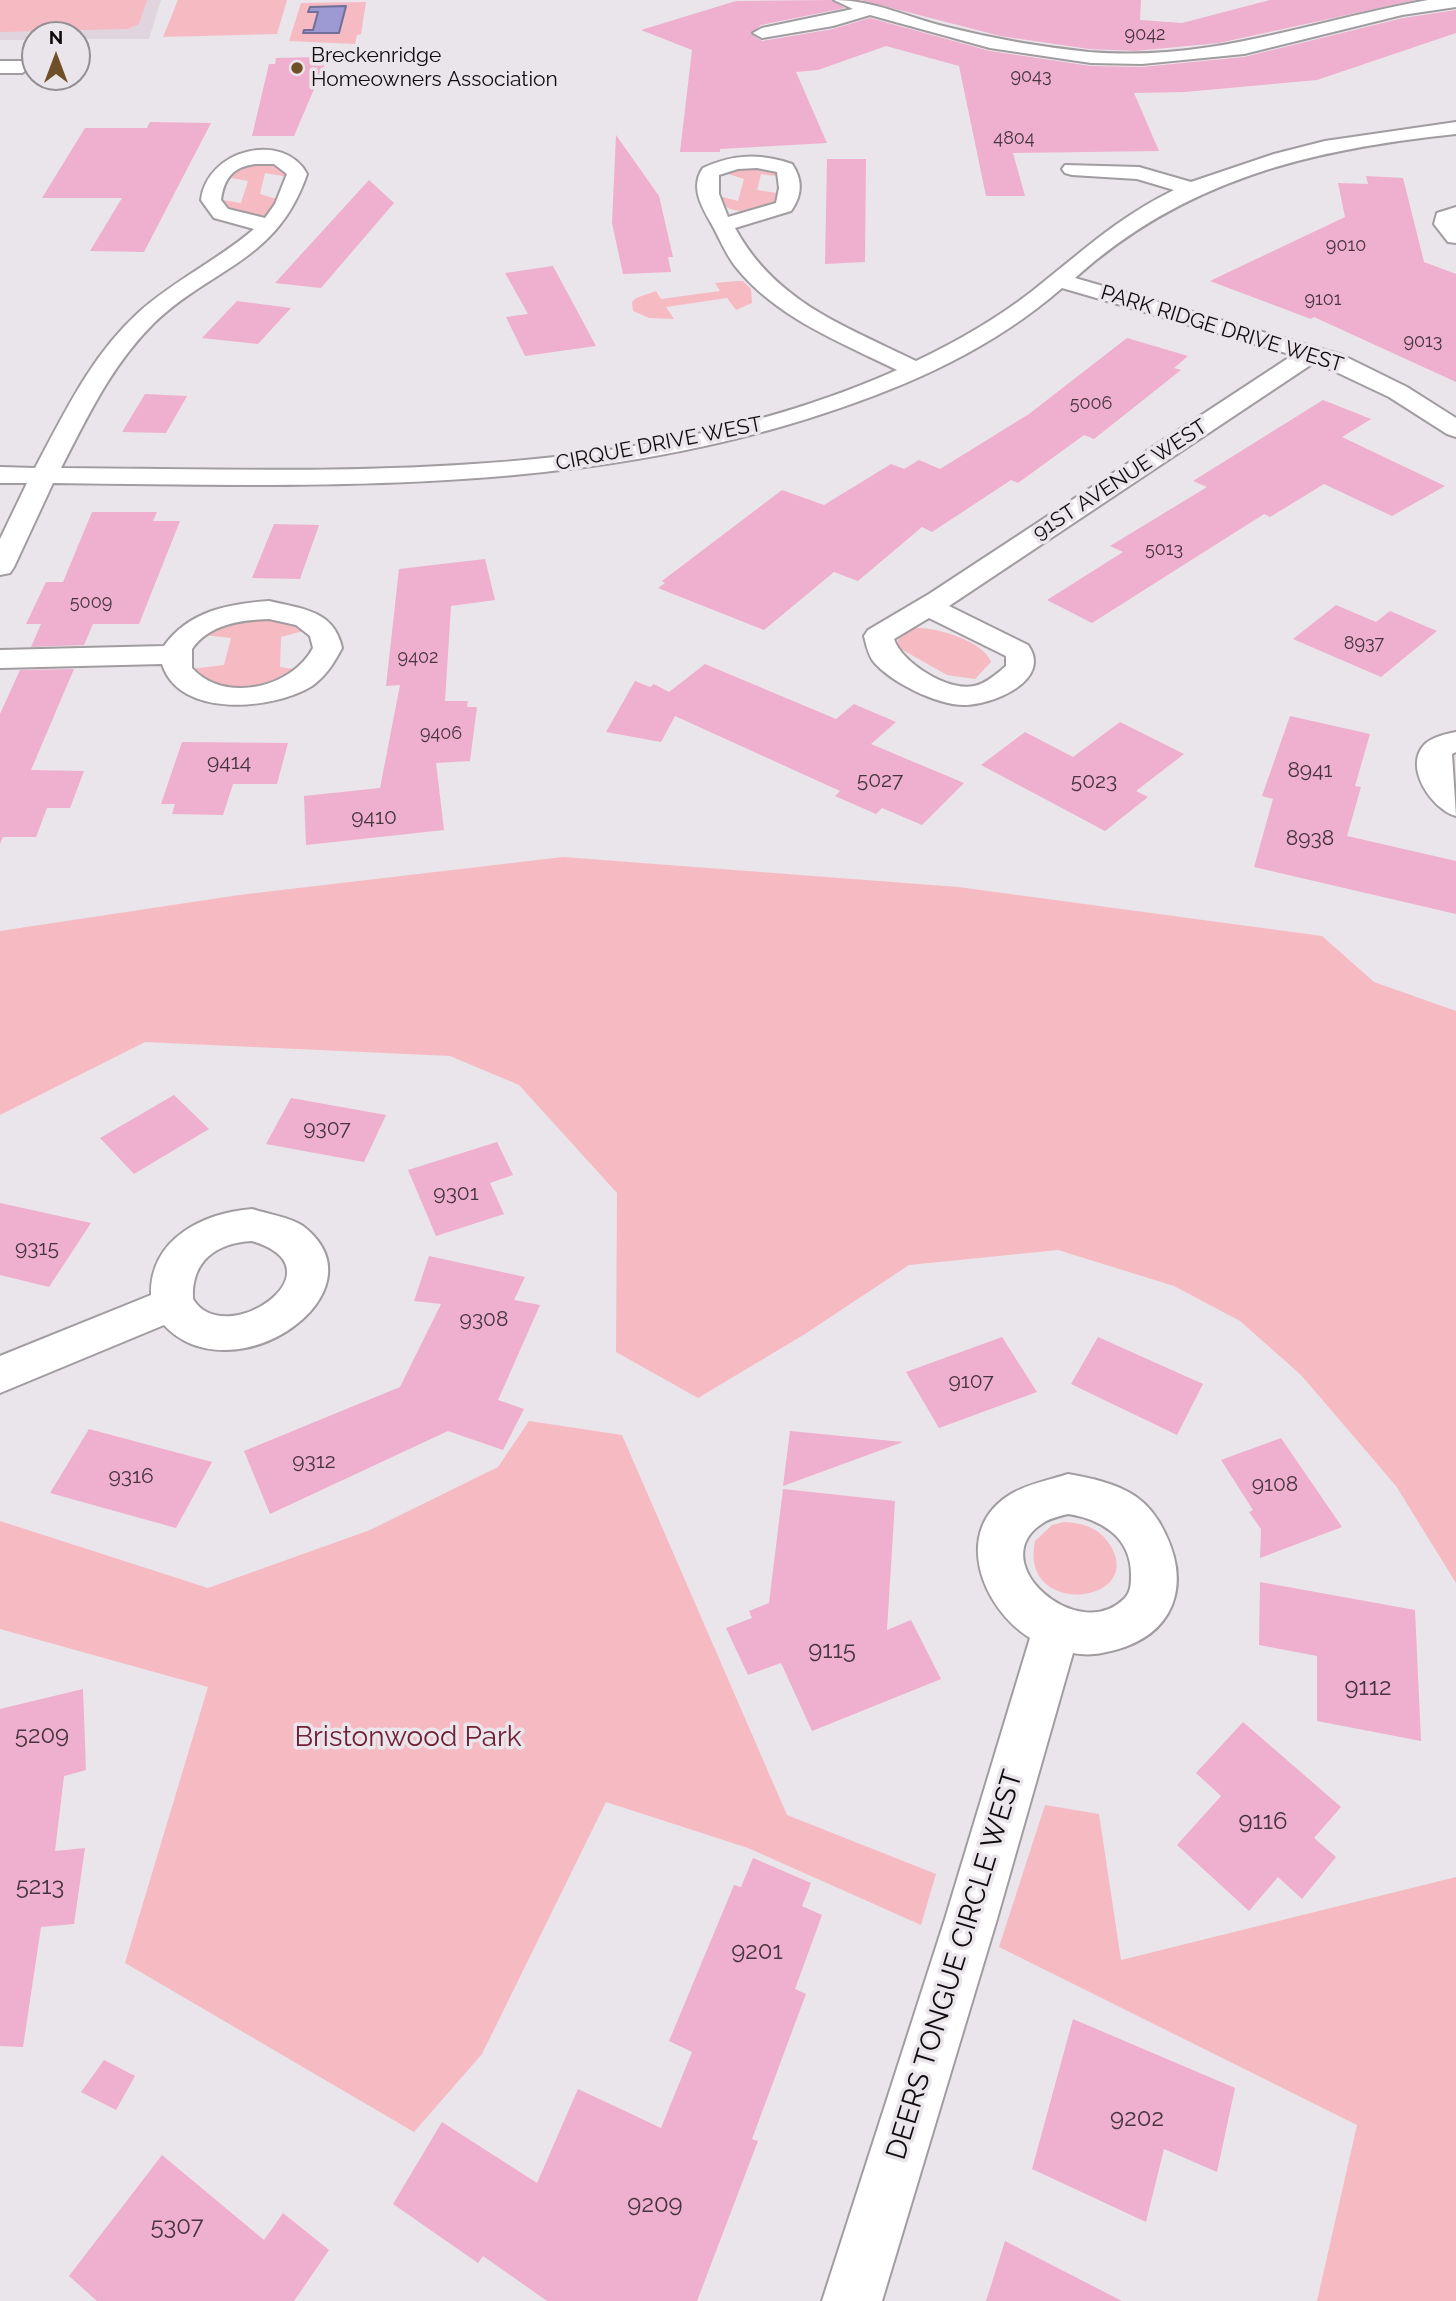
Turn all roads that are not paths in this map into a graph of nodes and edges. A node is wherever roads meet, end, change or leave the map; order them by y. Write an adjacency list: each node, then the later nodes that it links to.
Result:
1 (842, 0): 3 (street)
2 (1456, 2): 3 (street)
3 (869, 10): 4 (street)
4 (762, 33)
5 (0, 67): 6 (street)
6 (21, 68)
7 (1456, 128): 9 (street, CIRQUE DRIVE WEST)
8 (1072, 169): 9 (street)
9 (1191, 190): 14 (street, CIRQUE DRIVE WEST)
10 (1456, 213): 13 (street)
11 (723, 225): 16 (street)
12 (271, 226): 19 (street)
13 (1456, 237)
14 (1058, 280): 15 (street, PARK RIDGE DRIVE WEST); 16 (street, CIRQUE DRIVE WEST)
15 (1311, 354): 17 (street, PARK RIDGE DRIVE WEST); 21 (street, 91ST AVENUE WEST)
16 (917, 371): 19 (street, CIRQUE DRIVE WEST)
17 (1456, 429)
18 (0, 475): 19 (street, CIRQUE DRIVE WEST)
19 (44, 475): 20 (street)
20 (0, 567)
21 (928, 606): 21 (street, 91ST AVENUE WEST)
22 (175, 655): 22 (street); 23 (street)
23 (0, 659)
24 (1456, 741): 25 (street)
25 (1456, 806)
26 (172, 1304): 27 (street)
27 (0, 1376)
28 (1056, 1629): 29 (street, DEERS TONGUE CIRCLE WEST)
29 (852, 2301)

